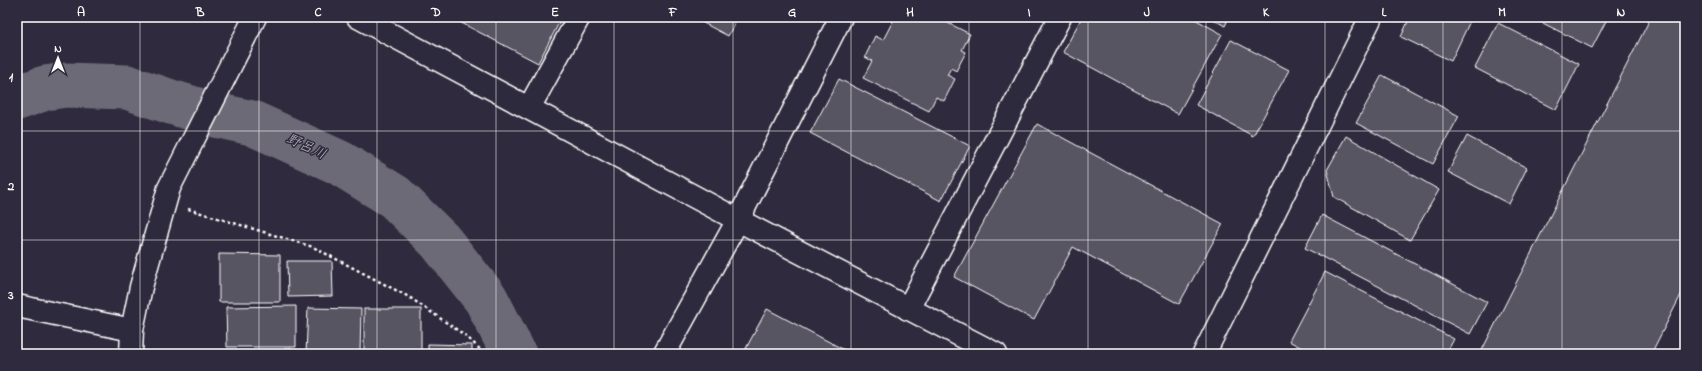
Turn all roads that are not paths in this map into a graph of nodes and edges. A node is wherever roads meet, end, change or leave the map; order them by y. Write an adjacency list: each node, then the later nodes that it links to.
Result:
1 (255, 17): 11 (street)
2 (358, 17): 7 (street)
3 (579, 17): 7 (street)
4 (841, 17): 8 (street)
5 (1060, 17): 10 (street)
6 (1371, 17): 15 (street)
7 (529, 108): 8 (street)
8 (738, 220): 10 (street); 13 (street)
9 (17, 306): 11 (street)
10 (908, 309): 14 (street)
11 (132, 330): 12 (street)
12 (131, 354)
13 (664, 354)
14 (996, 354)
15 (1204, 354)

